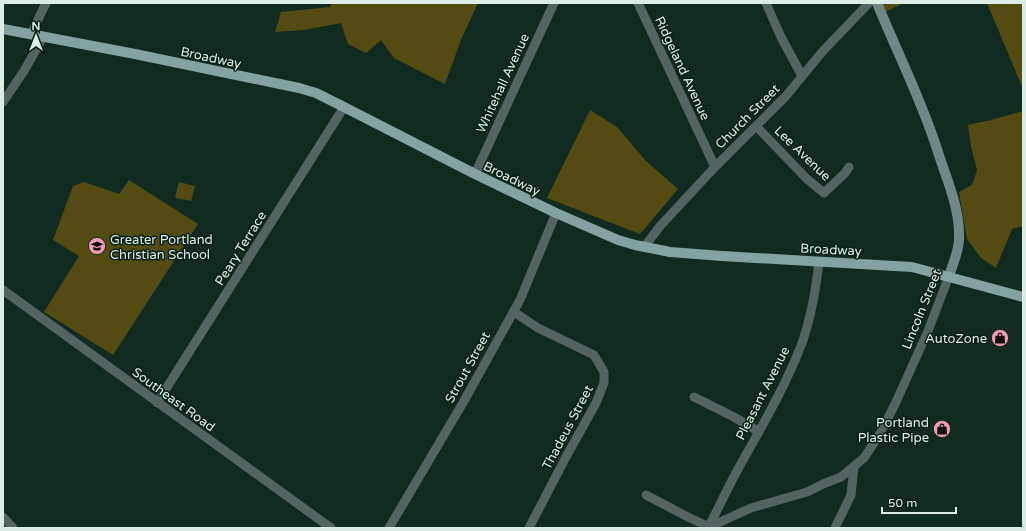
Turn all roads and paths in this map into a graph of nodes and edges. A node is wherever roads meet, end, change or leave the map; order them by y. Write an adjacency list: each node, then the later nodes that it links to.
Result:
1 (46, 3): 8 (street)
2 (554, 3): 16 (street, Whitehall Avenue)
3 (638, 3): 14 (street, Ridgeland Avenue)
4 (766, 3): 10 (street)
5 (869, 3): 10 (street, Church Street)
6 (877, 3): 20 (main road, Lincoln Street)
7 (3, 29): 8 (main road, Broadway)
8 (31, 34): 9 (main road, Broadway)
9 (43, 37): 11 (street); 12 (main road, Broadway)
10 (802, 76): 13 (street, Church Street)
11 (3, 102)
12 (344, 107): 16 (main road, Broadway); 25 (street, Peary Terrace)
13 (756, 126): 14 (street, Church Street); 15 (street, Lee Avenue)
14 (715, 167): 18 (street, Church Street)
15 (849, 167)
16 (475, 174): 17 (main road, Broadway)
17 (556, 213): 18 (main road, Broadway); 23 (street, Strout Street)
18 (644, 247): 19 (main road, Broadway)
19 (819, 262): 20 (main road, Broadway); 26 (street, Pleasant Avenue)
20 (949, 276): 22 (main road, Broadway); 27 (street, Lincoln Street)
21 (3, 290): 25 (street, Southeast Road)
22 (1023, 297)
23 (514, 312): 32 (street, Strout Street); 33 (street, Thadeus Street)
24 (694, 397): 26 (street)
25 (157, 403): 31 (street, Southeast Road)
26 (758, 431): 34 (street, Pleasant Avenue)
27 (854, 467): 34 (street, Lincoln Street); 35 (street)
28 (646, 495): 34 (street)
29 (4, 519): 30 (street)
30 (13, 528)
31 (331, 528)
32 (389, 528)
33 (529, 528)
34 (709, 528)
35 (835, 528)

